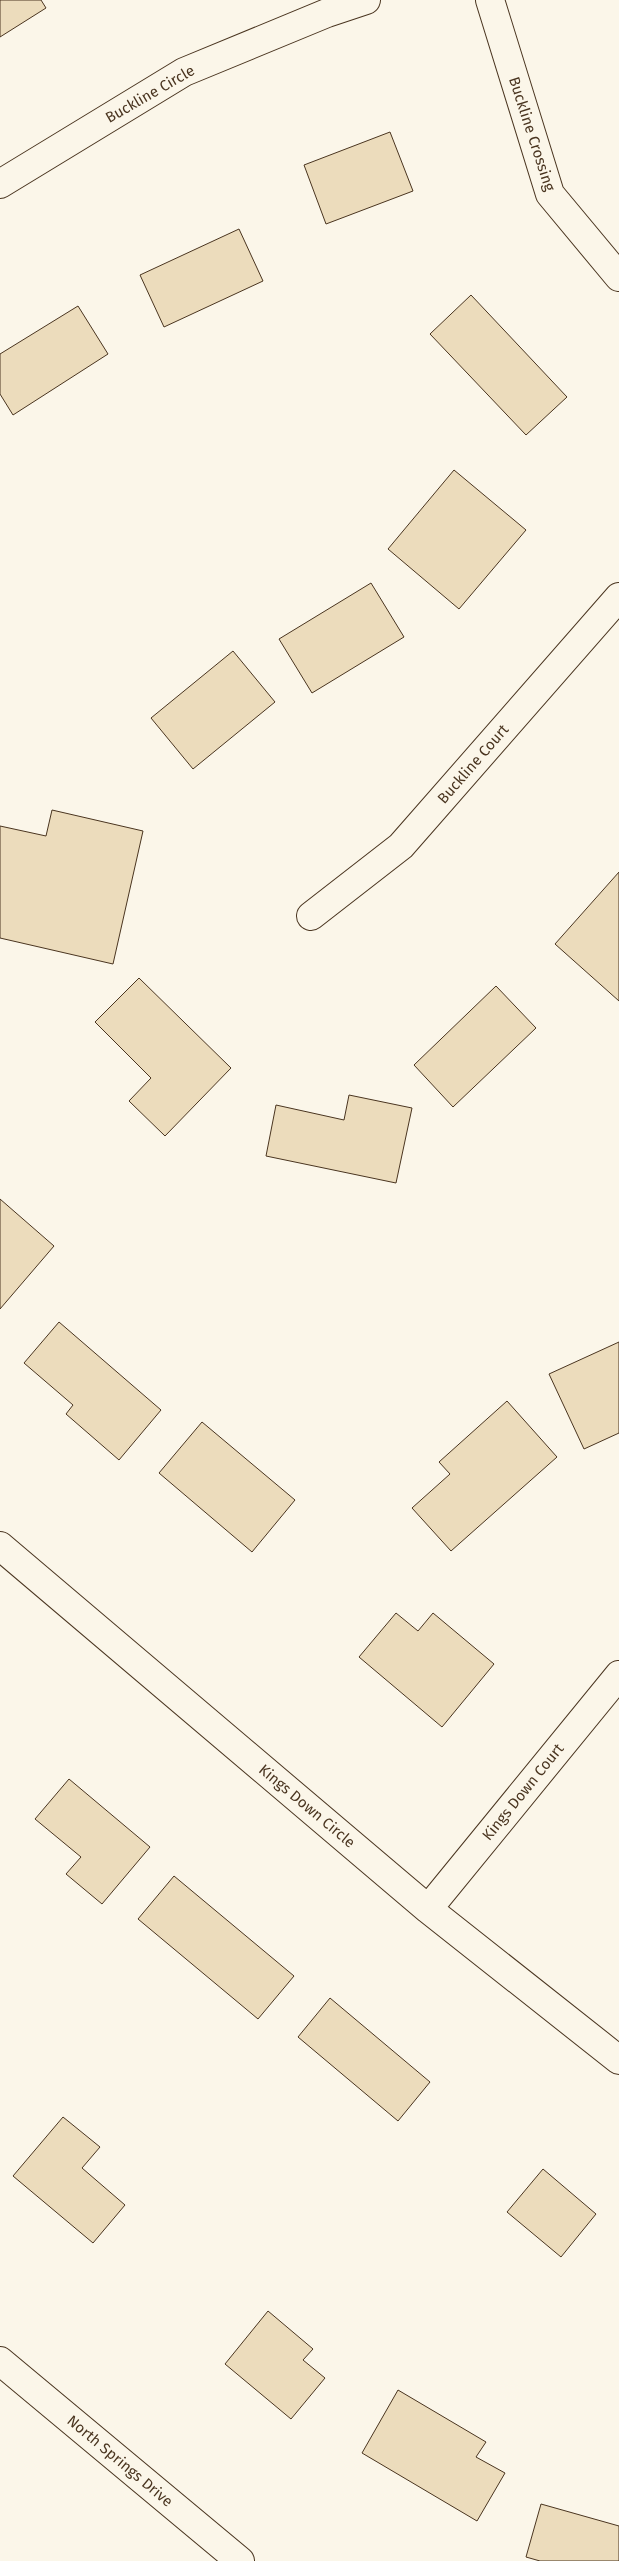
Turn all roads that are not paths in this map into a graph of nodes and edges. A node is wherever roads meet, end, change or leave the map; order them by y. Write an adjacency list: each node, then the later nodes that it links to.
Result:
1 (366, 0): 3 (street, Buckline Circle)
2 (490, 0): 4 (street, Buckline Crossing)
3 (0, 184)
4 (619, 277)
5 (619, 597): 6 (street, Buckline Court)
6 (311, 916)
7 (0, 1546): 9 (street, Kings Down Circle)
8 (619, 1675): 9 (street, Kings Down Court)
9 (428, 1909): 10 (street, Kings Down Circle)
10 (619, 2060)
11 (0, 2361): 12 (street, North Springs Drive)
12 (240, 2561)

